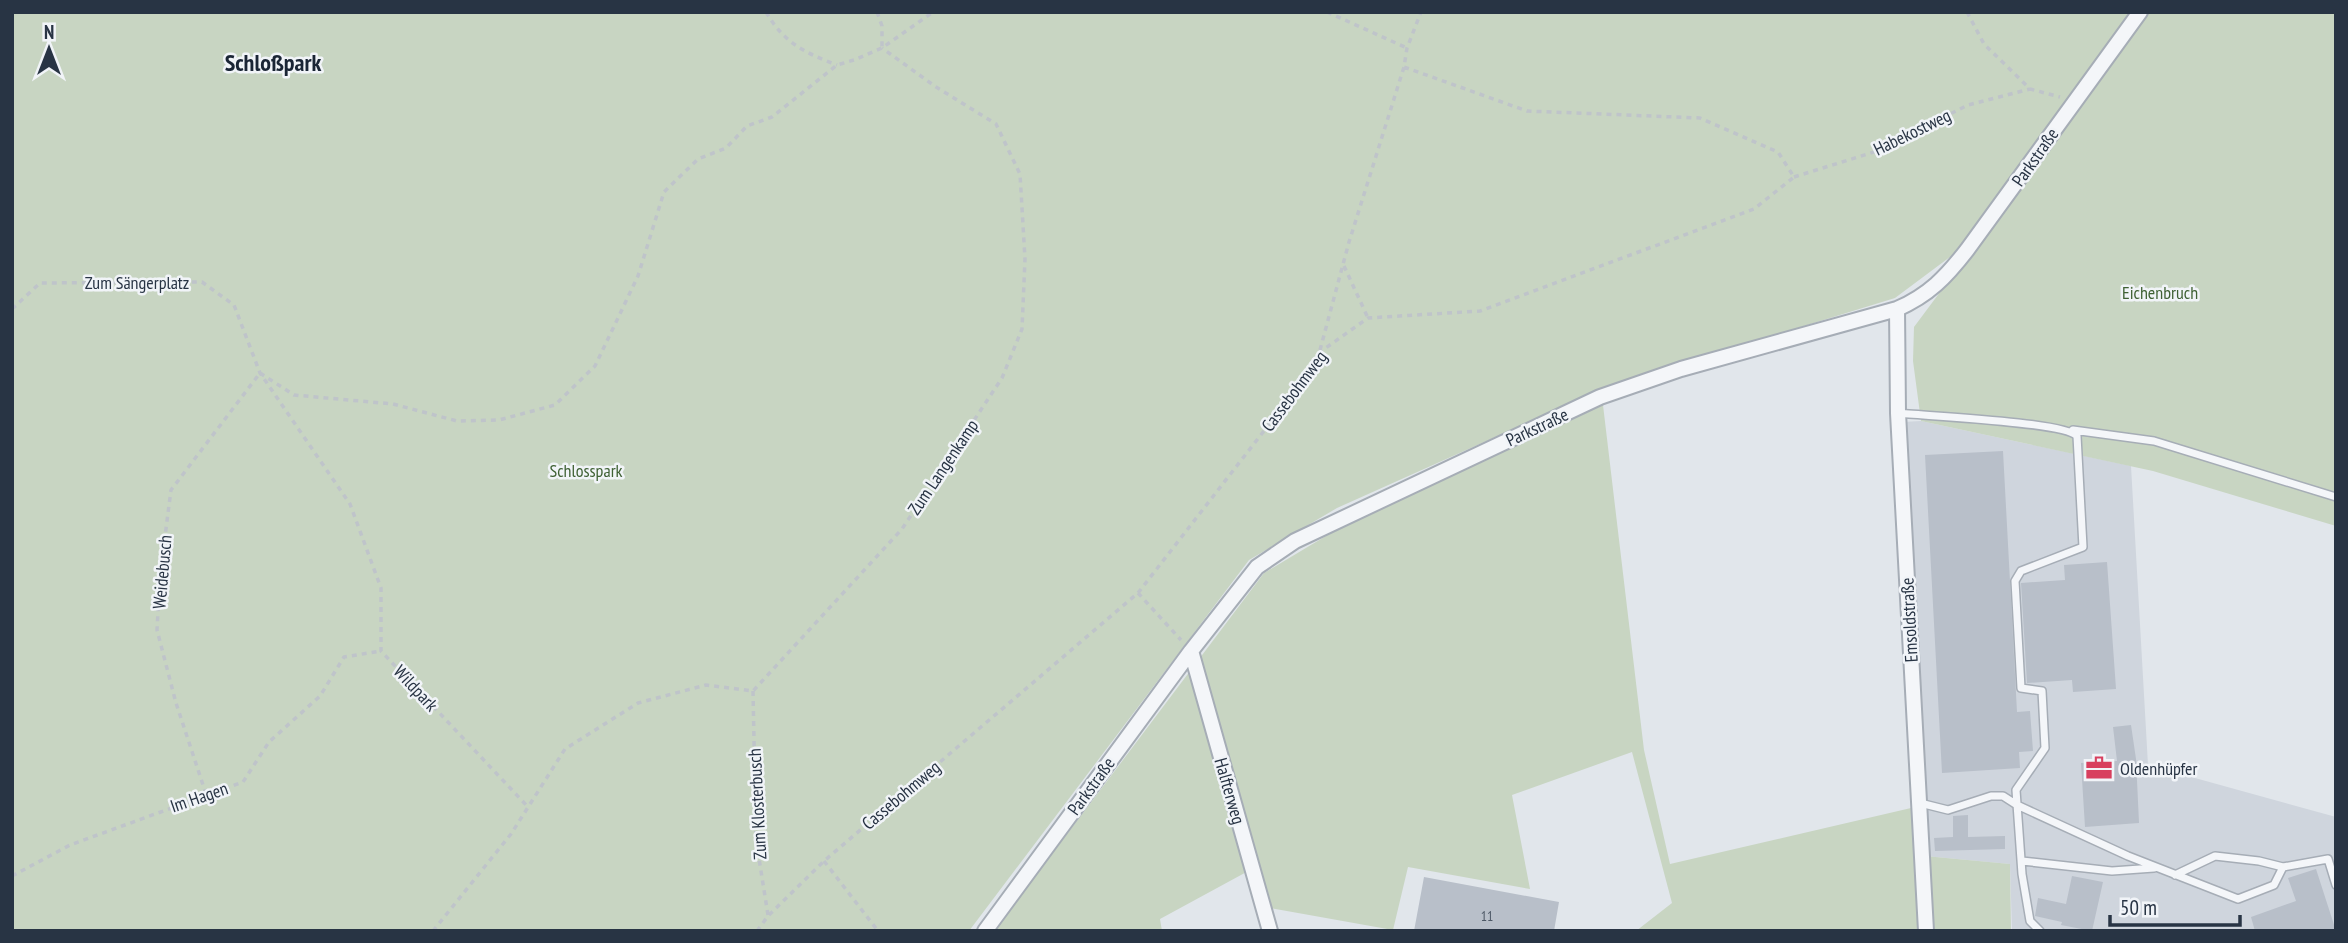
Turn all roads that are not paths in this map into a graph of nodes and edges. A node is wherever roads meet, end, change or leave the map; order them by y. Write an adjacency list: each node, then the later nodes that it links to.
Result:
1 (2140, 12): 2 (street, Parkstraße)
2 (1897, 309): 3 (street, Emsoldstraße); 6 (street, Parkstraße)
3 (1898, 413): 4 (lane); 7 (street, Emsoldstraße)
4 (2072, 430): 5 (lane); 8 (lane)
5 (2336, 497)
6 (1191, 651): 14 (street, Parkstraße); 15 (street, Halfterweg)
7 (1919, 803): 8 (lane); 16 (street, Emsoldstraße)
8 (2017, 805): 9 (lane); 10 (lane)
9 (2022, 860): 10 (lane); 17 (lane)
10 (2156, 867): 12 (lane)
11 (2283, 867): 12 (lane); 12 (lane); 13 (lane)
12 (2175, 875)
13 (2336, 885)
14 (985, 931)
15 (1270, 931)
16 (1926, 931)
17 (2040, 931)

